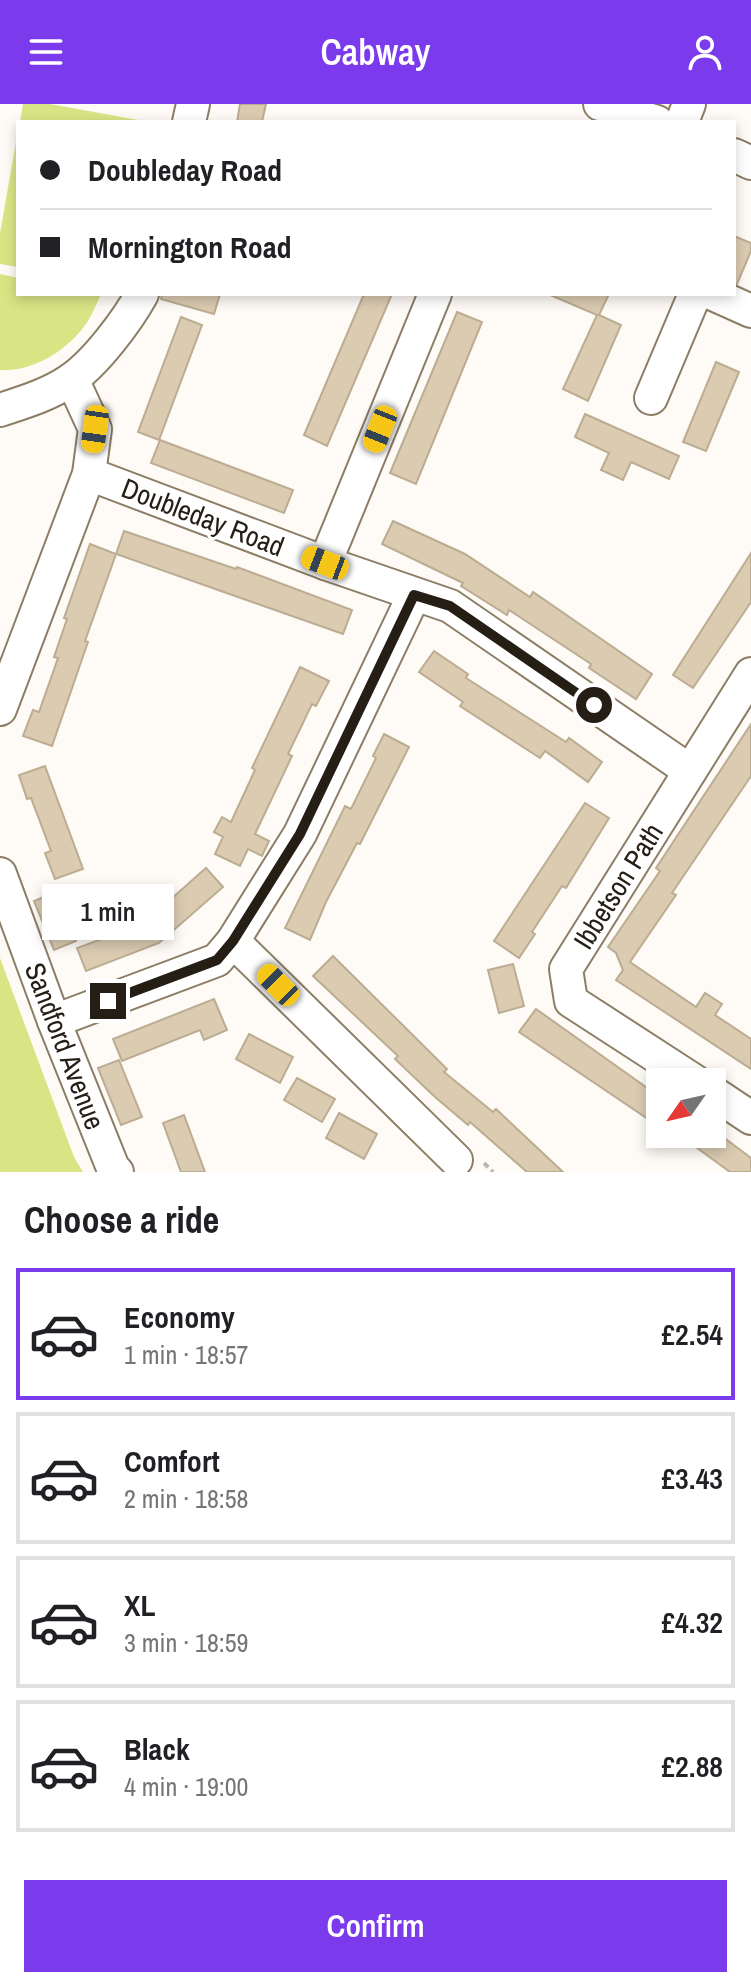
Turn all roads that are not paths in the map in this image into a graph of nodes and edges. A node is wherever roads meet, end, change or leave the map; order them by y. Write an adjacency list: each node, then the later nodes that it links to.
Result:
1 (600, 104): 2 (street)
2 (651, 120)
3 (141, 296): 8 (street)
4 (434, 296): 12 (street)
5 (694, 296): 9 (street)
6 (717, 296): 7 (street)
7 (751, 311)
8 (72, 379): 10 (street); 11 (street)
9 (651, 398)
10 (0, 410)
11 (89, 474): 12 (street, Doubleday Road); 15 (street)
12 (325, 563): 13 (street, Doubleday Road)
13 (414, 595): 16 (street, Doubleday Road); 18 (street)
14 (751, 674): 16 (street, Ibbetson Path)
15 (0, 709)
16 (690, 771): 20 (street, Ibbetson Path)
17 (0, 874): 19 (street, Sandford Avenue)
18 (233, 941): 19 (street); 23 (street)
19 (54, 1021): 24 (street, Sandford Avenue)
20 (674, 1068)
21 (726, 1101): 22 (street)
22 (751, 1118)
23 (456, 1160)
24 (117, 1172)

